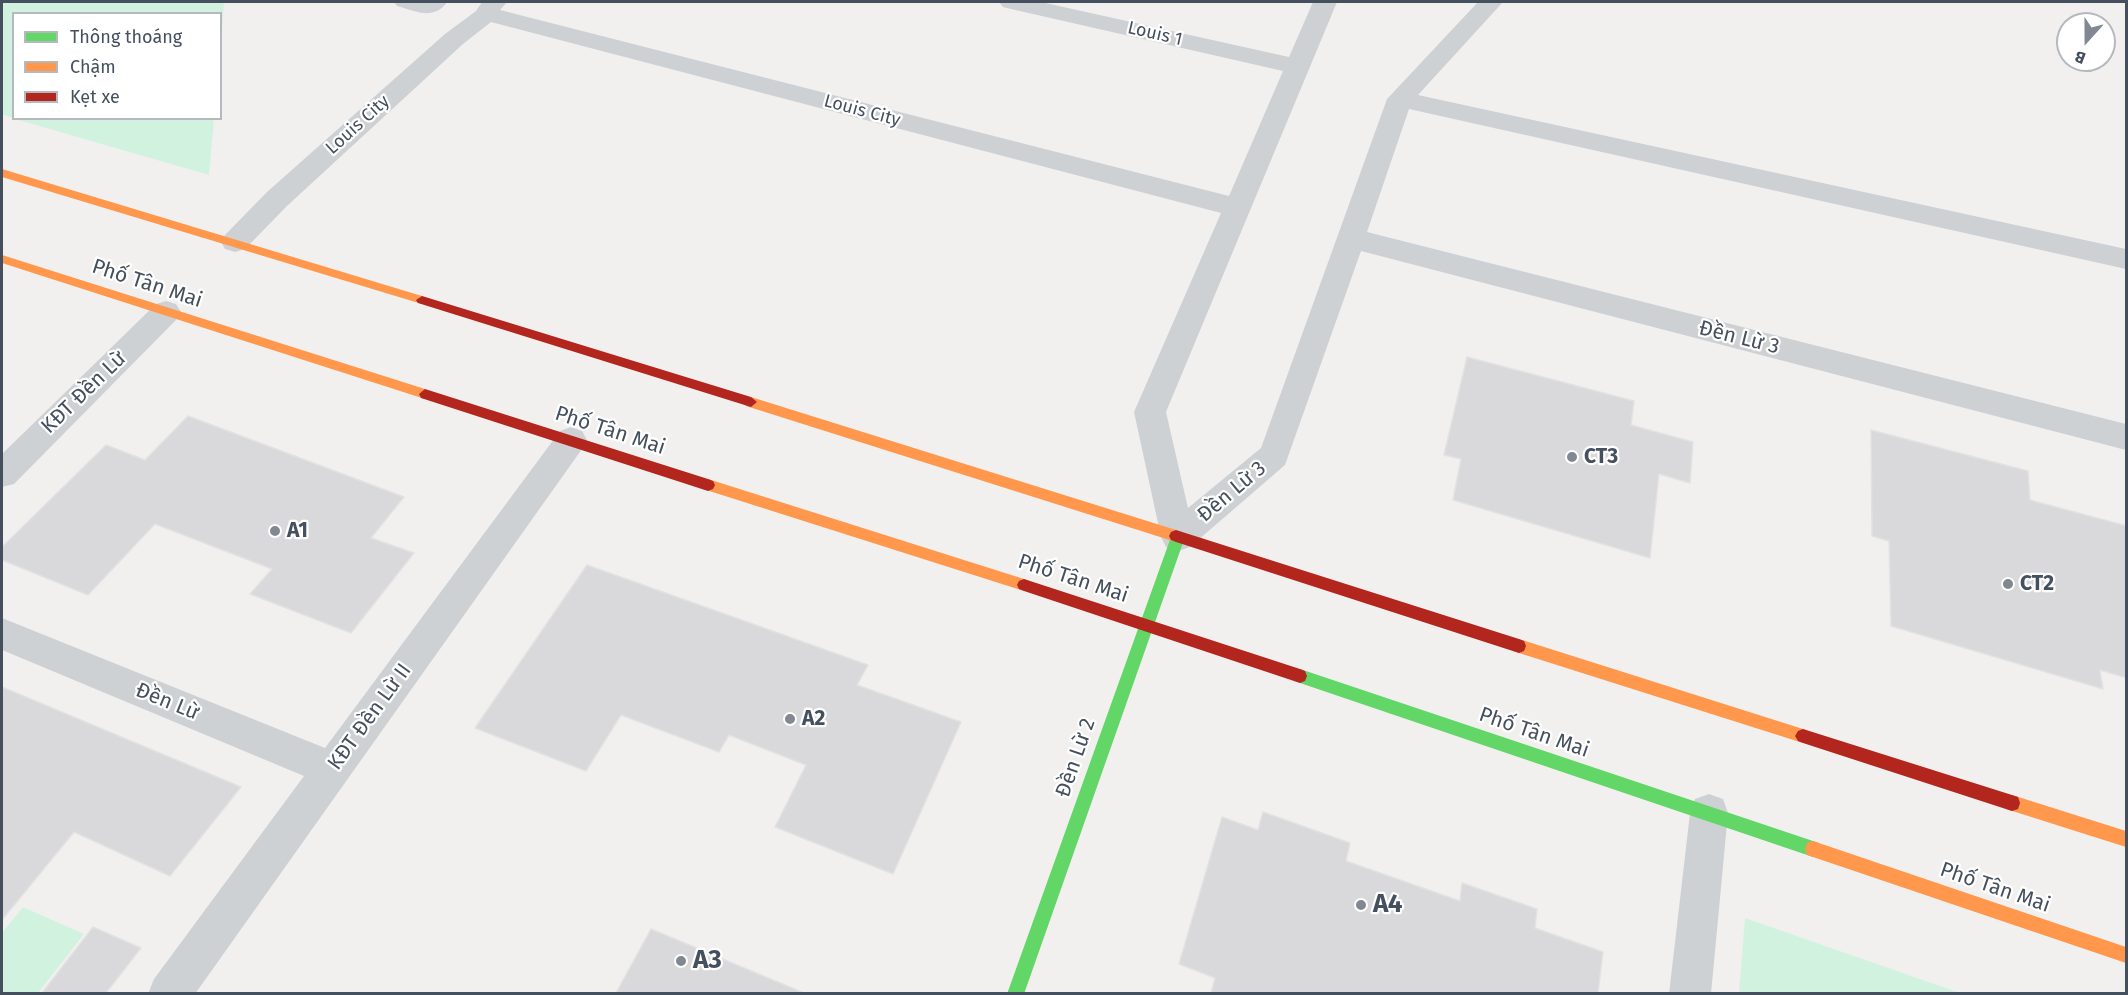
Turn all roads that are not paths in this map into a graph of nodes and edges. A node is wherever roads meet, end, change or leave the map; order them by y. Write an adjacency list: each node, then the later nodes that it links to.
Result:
1 (404, 2): 2 (lane)
2 (437, 2)
3 (1011, 2): 7 (street, Louis 1)
4 (1325, 2): 7 (street)
5 (1491, 2): 8 (street, Đền Lừ 3)
6 (491, 8): 10 (street, Louis City); 12 (street, Louis City)
7 (1299, 67): 10 (street)
8 (1400, 99): 11 (street, Đền Lừ 3); 14 (street)
9 (2, 173): 12 (main road)
10 (1238, 208): 19 (street)
11 (1351, 238): 16 (street, Đền Lừ 3); 19 (street, Đền Lừ 3)
12 (235, 242): 19 (main road)
13 (2, 259): 15 (main road, Phố Tân Mai)
14 (2127, 259)
15 (166, 312): 17 (main road, Phố Tân Mai); 18 (street, KĐT Đền Lừ)
16 (2127, 438)
17 (571, 440): 20 (main road, Phố Tân Mai); 22 (street, KĐT Đền Lừ II)
18 (2, 474)
19 (1178, 537): 20 (main road, Đền Lừ 2); 24 (main road)
20 (1145, 624): 23 (main road, Phố Tân Mai); 27 (main road, Đền Lừ 2)
21 (2, 634): 22 (street, Đền Lừ)
22 (332, 769): 26 (street, KĐT Đền Lừ II)
23 (1709, 813): 25 (main road, Phố Tân Mai); 28 (street)
24 (2127, 839)
25 (2127, 955)
26 (169, 993)
27 (1016, 993)
28 (1689, 993)

